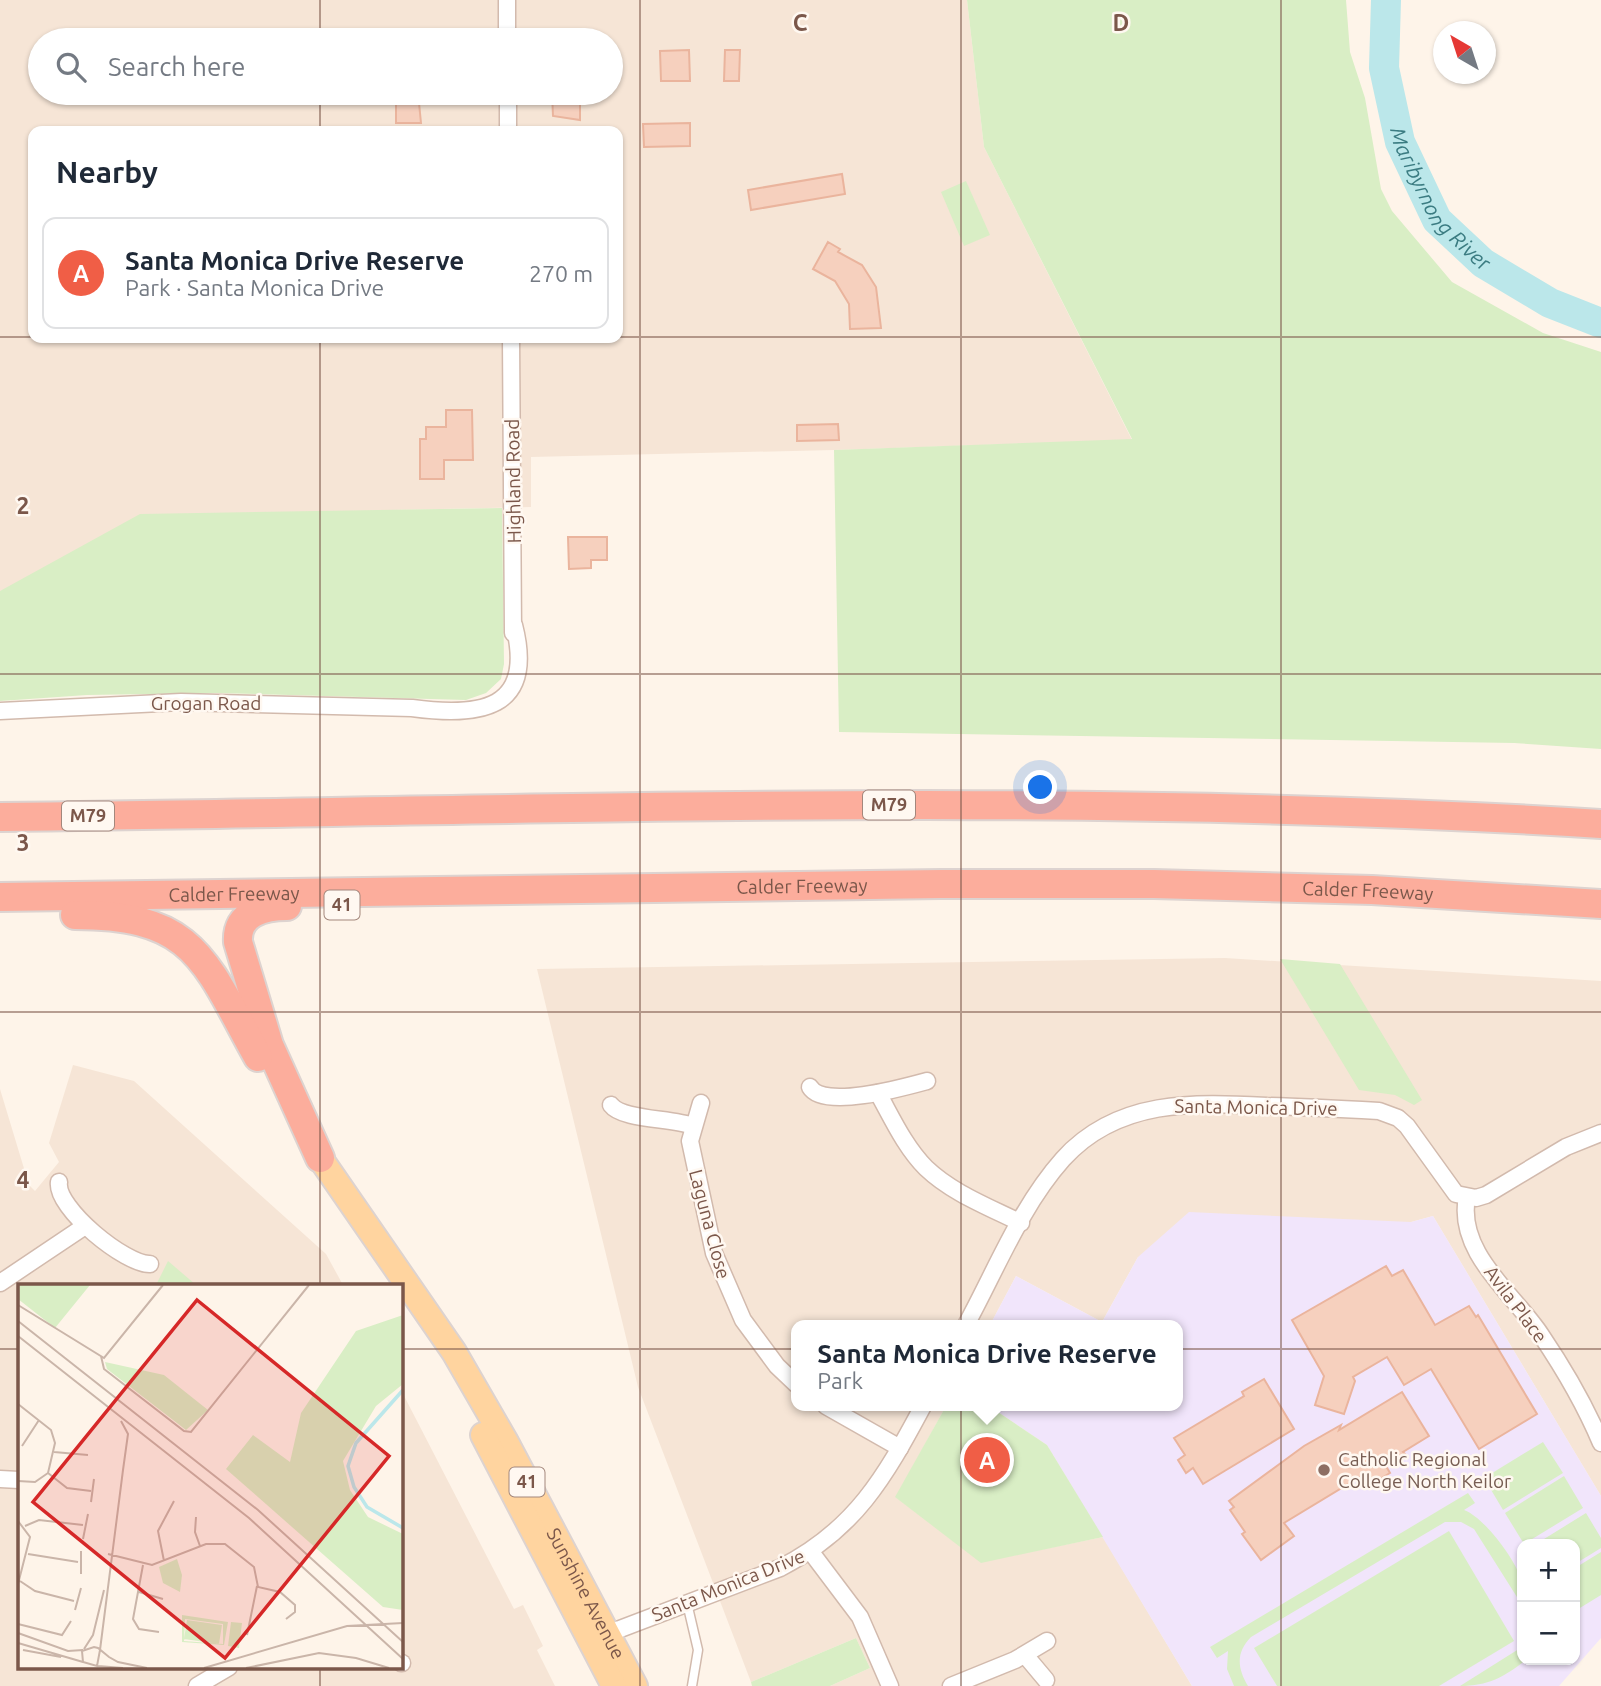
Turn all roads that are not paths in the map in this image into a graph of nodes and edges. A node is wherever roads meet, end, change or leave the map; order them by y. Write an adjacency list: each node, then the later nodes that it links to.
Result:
1 (507, 0): 2 (street)
2 (507, 28)
3 (508, 105): 4 (street)
4 (509, 126)
5 (511, 343): 6 (street, Highland Road)
6 (499, 694): 7 (street, Grogan Road)
7 (0, 711)
8 (0, 817): 9 (highway, M79)
9 (1601, 824)
10 (698, 889): 11 (highway, Calder Freeway); 12 (highway, Calder Freeway); 21 (highway, 41)
11 (0, 897)
12 (1601, 904)
13 (0, 915): 21 (highway, 41)
14 (927, 1081): 16 (street)
15 (810, 1087): 16 (street)
16 (878, 1093): 24 (street)
17 (701, 1103): 19 (street, Laguna Close)
18 (611, 1105): 19 (street)
19 (693, 1126): 29 (street, Laguna Close)
20 (1601, 1133): 23 (street)
21 (320, 1158): 38 (main road, Sunshine Avenue / 41)
22 (59, 1182): 25 (street)
23 (1467, 1197): 24 (street, Santa Monica Drive); 32 (street, Avila Place)
24 (1021, 1223): 28 (street, Santa Monica Drive)
25 (85, 1226): 26 (street); 27 (street)
26 (150, 1264)
27 (0, 1283)
28 (969, 1320)
29 (791, 1378)
30 (835, 1411): 33 (street)
31 (920, 1411): 33 (street, Santa Monica Drive)
32 (1601, 1443)
33 (901, 1448): 36 (street, Santa Monica Drive)
34 (0, 1479): 35 (street)
35 (18, 1480)
36 (811, 1552): 37 (street, Santa Monica Drive); 47 (street)
37 (687, 1603): 38 (street, Santa Monica Drive); 46 (lane)
38 (598, 1638): 44 (main road, Sunshine Avenue / 41); 45 (main road, Sunshine Avenue / 41)
39 (1047, 1641): 40 (street)
40 (1025, 1656): 42 (street); 48 (street)
41 (227, 1668): 43 (street)
42 (1046, 1680)
43 (197, 1686)
44 (614, 1686)
45 (635, 1686)
46 (692, 1686)
47 (890, 1686)
48 (951, 1686)

